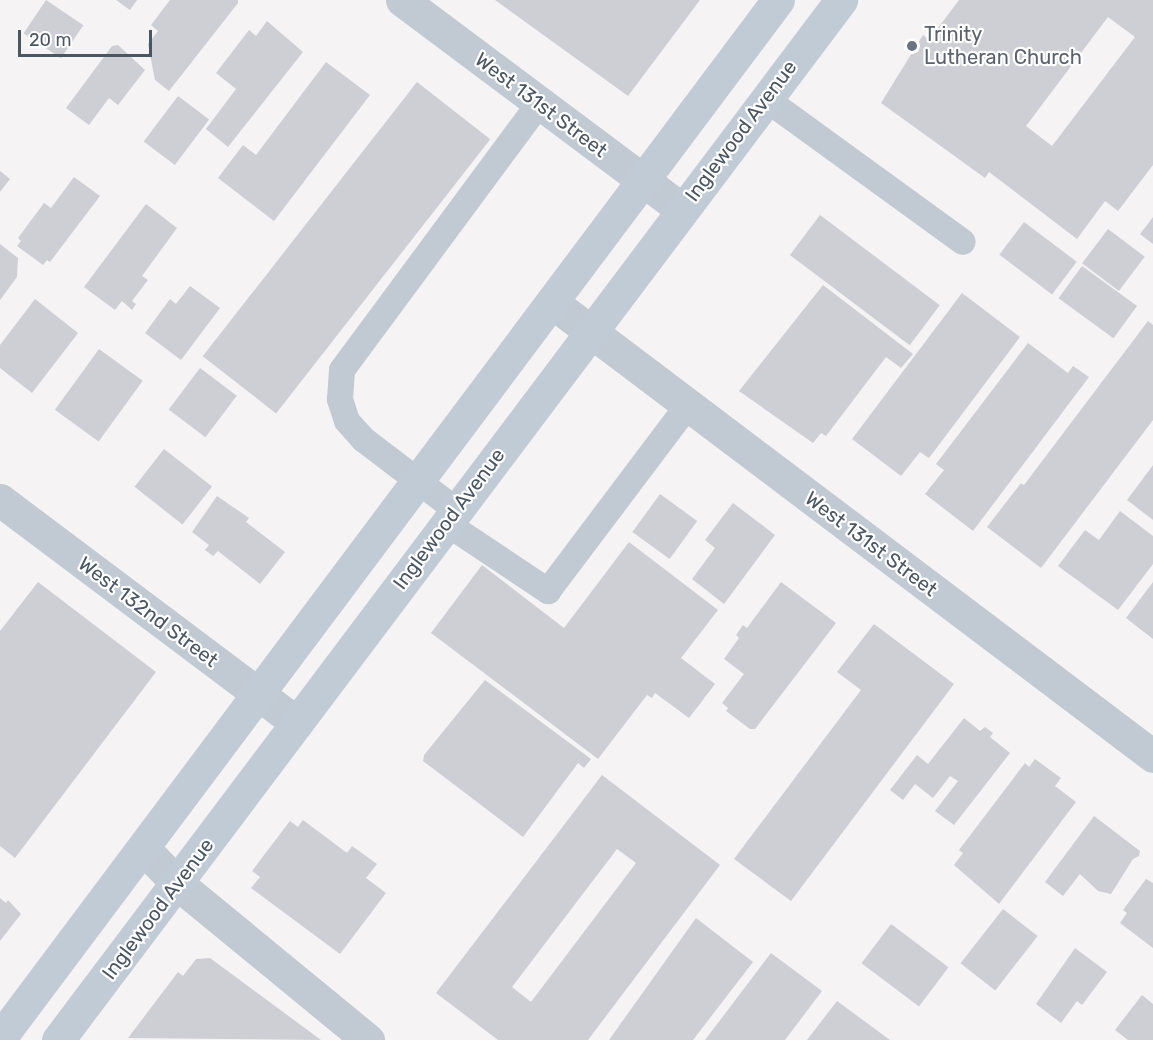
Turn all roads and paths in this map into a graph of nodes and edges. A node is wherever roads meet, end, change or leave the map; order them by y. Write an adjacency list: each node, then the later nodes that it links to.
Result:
1 (402, 0): 5 (street, West 131st Street)
2 (778, 0): 6 (main road)
3 (841, 0): 4 (main road, Inglewood Avenue)
4 (766, 99): 7 (main road, Inglewood Avenue); 8 (lane)
5 (539, 104): 6 (street, West 131st Street); 12 (lane)
6 (642, 180): 7 (street, West 131st Street); 9 (main road)
7 (681, 209): 10 (main road, Inglewood Avenue)
8 (963, 242)
9 (553, 303): 10 (street, West 131st Street); 12 (main road)
10 (590, 331): 11 (street, West 131st Street); 14 (main road, Inglewood Avenue)
11 (688, 405): 14 (lane); 17 (street, West 131st Street)
12 (418, 482): 14 (lane); 15 (main road)
13 (0, 500): 15 (street, West 132nd Street)
14 (451, 516): 16 (main road, Inglewood Avenue)
15 (259, 695): 16 (street, West 132nd Street); 18 (main road)
16 (297, 723): 19 (main road, Inglewood Avenue)
17 (1153, 756)
18 (144, 849): 19 (street); 20 (main road)
19 (178, 884): 21 (main road, Inglewood Avenue); 22 (street)
20 (0, 1038)
21 (58, 1040)
22 (368, 1040)

